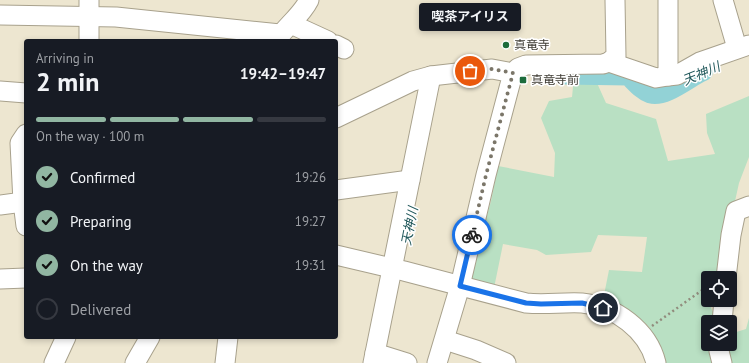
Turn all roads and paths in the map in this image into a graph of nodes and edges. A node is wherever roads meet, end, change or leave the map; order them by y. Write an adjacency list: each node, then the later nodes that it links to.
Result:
1 (309, 0): 7 (street)
2 (615, 0): 11 (street)
3 (668, 0): 14 (street)
4 (723, 0): 10 (street)
5 (89, 8): 6 (street); 7 (street); 8 (street)
6 (0, 15)
7 (282, 33): 9 (street)
8 (89, 39)
9 (309, 39)
10 (743, 46): 14 (street)
11 (609, 62): 12 (street); 14 (street)
12 (513, 73): 13 (street); 29 (street)
13 (431, 76): 17 (street); 19 (street)
14 (668, 76)
15 (0, 91): 16 (street)
16 (24, 92)
17 (338, 117)
18 (24, 137): 21 (street)
19 (410, 180): 20 (street); 25 (street)
20 (338, 190)
21 (24, 202): 22 (street)
22 (0, 205)
23 (749, 206): 26 (street)
24 (338, 255): 25 (street)
25 (397, 269): 29 (street); 37 (street)
26 (727, 271)
27 (24, 278): 28 (street)
28 (0, 279)
29 (460, 286): 31 (street); 35 (street)
30 (701, 291): 31 (path)
31 (642, 333): 44 (street)
32 (65, 339): 38 (street)
33 (149, 339): 39 (street)
34 (228, 339): 40 (street)
35 (445, 340): 42 (street); 43 (street)
36 (719, 351): 45 (street)
37 (379, 357): 41 (street)
38 (54, 363)
39 (135, 363)
40 (225, 363)
41 (407, 363)
42 (437, 363)
43 (506, 363)
44 (656, 363)
45 (722, 363)

